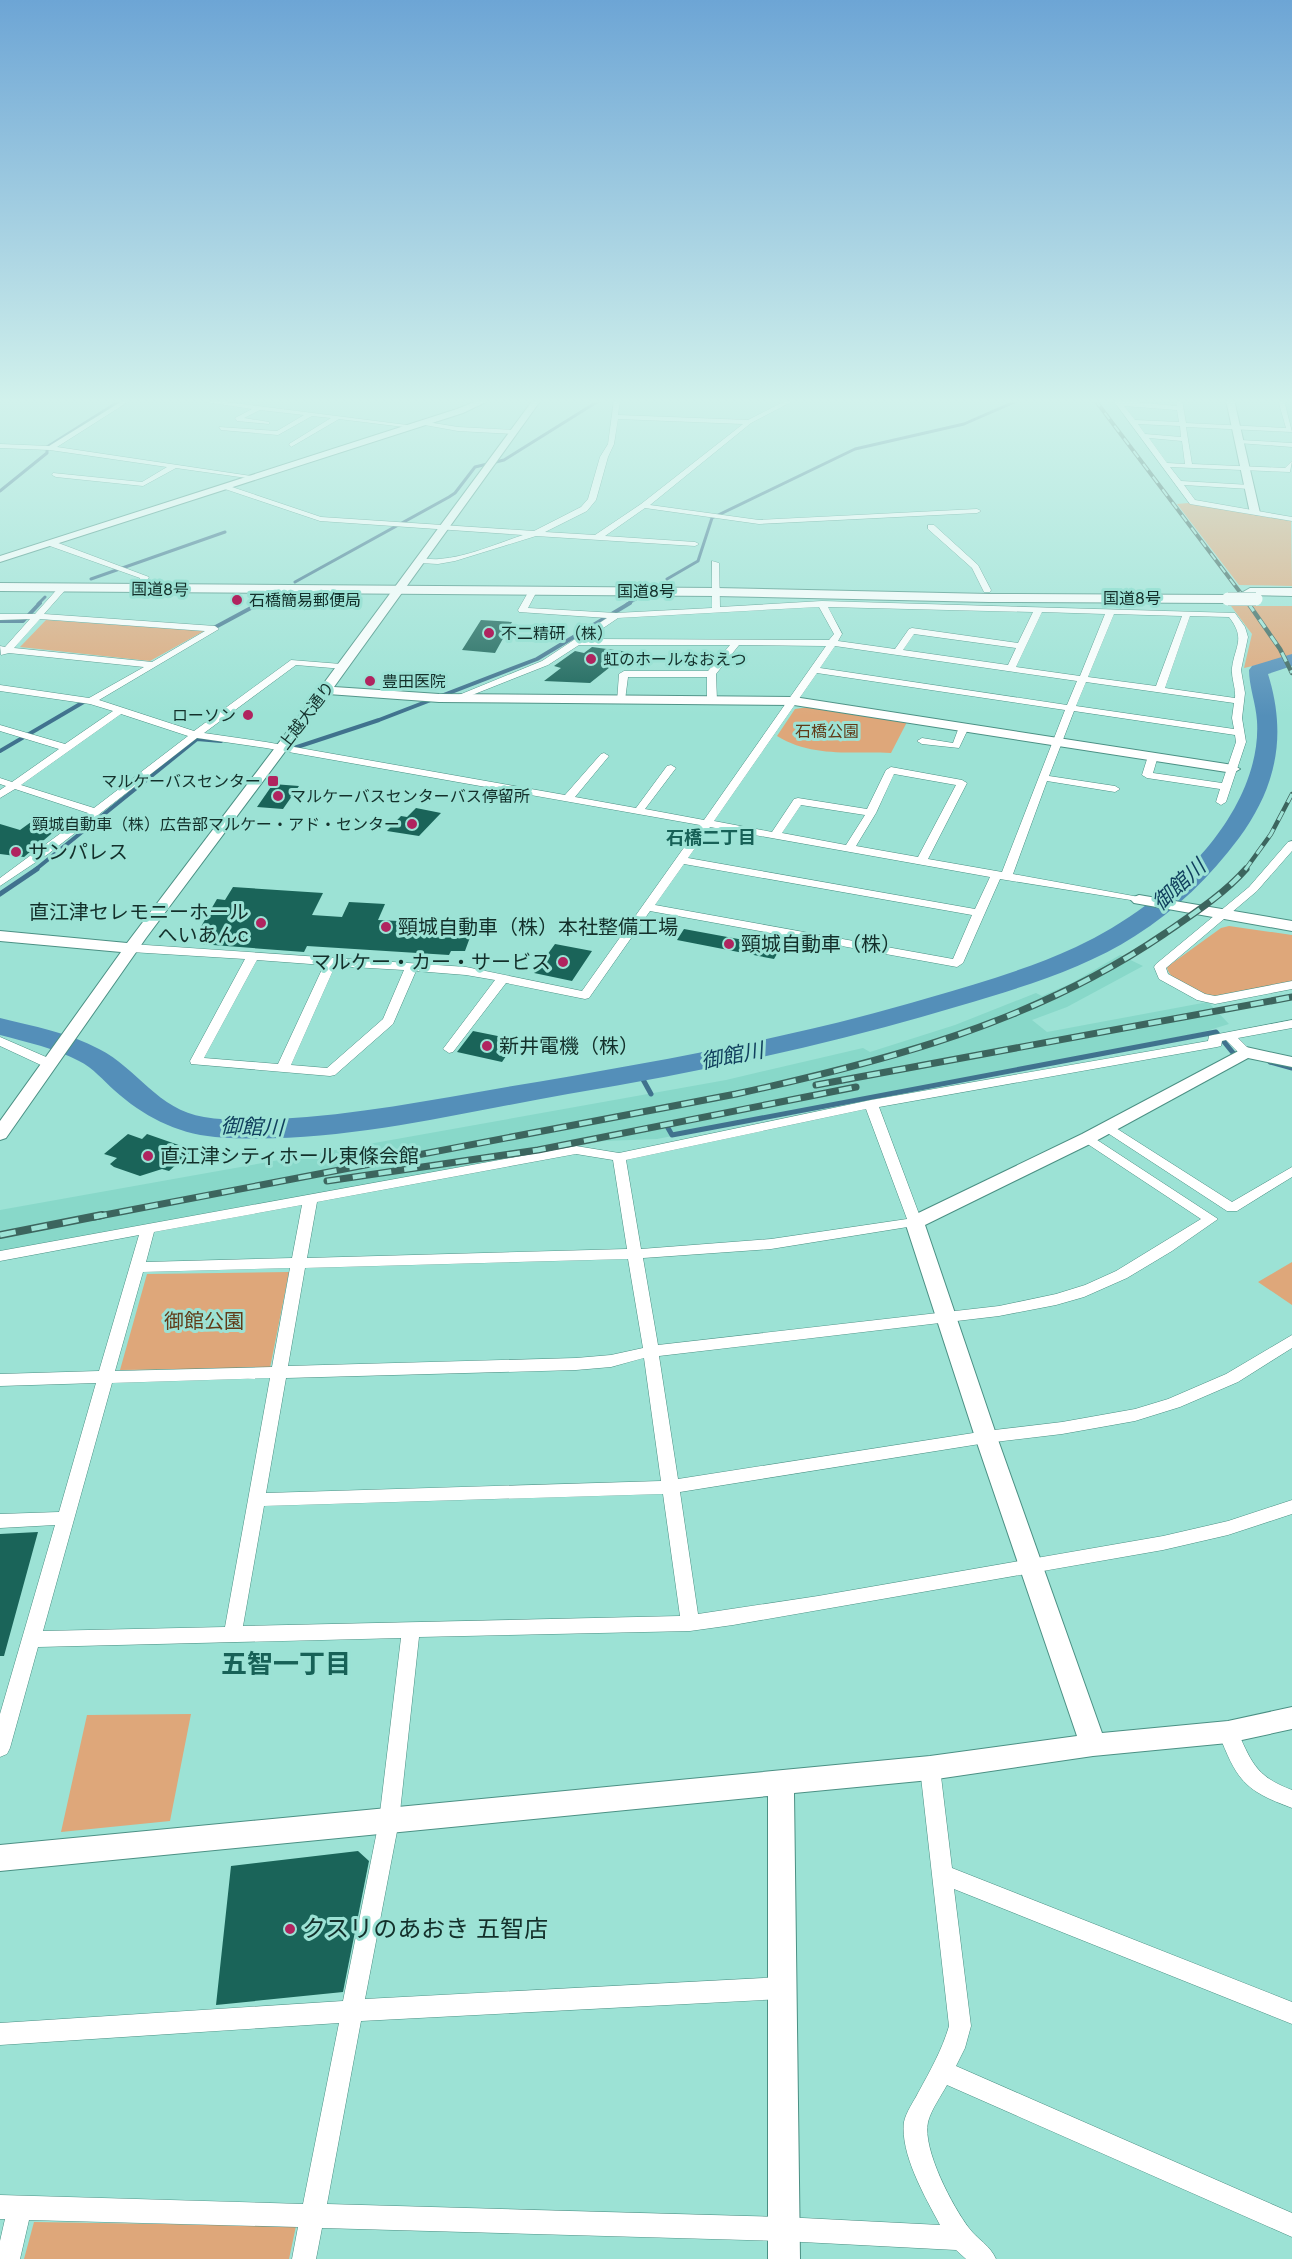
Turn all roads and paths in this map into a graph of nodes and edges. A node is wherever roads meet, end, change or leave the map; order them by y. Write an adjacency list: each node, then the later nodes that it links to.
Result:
1 (166, 505): 15 (street)
2 (279, 505): 12 (street)
3 (459, 505): 12 (street, 上越大通り)
4 (587, 505): 13 (street)
5 (1212, 505): 9 (street)
6 (1254, 505): 9 (street)
7 (644, 506): 8 (street); 14 (street)
8 (977, 511)
9 (1255, 513): 10 (street)
10 (1292, 519)
11 (931, 527): 25 (street)
12 (442, 528): 13 (street); 18 (street, 上越大通り)
13 (534, 534): 14 (street); 18 (street)
14 (598, 537): 16 (street)
15 (50, 543): 17 (street); 20 (street)
16 (695, 544)
17 (0, 559)
18 (420, 561): 23 (street, 上越大通り)
19 (715, 562): 24 (street)
20 (141, 583): 21 (highway, 国道8号); 23 (highway, 国道8号)
21 (0, 585): 22 (highway, 国道8号)
22 (63, 588): 23 (highway, 国道8号); 36 (street)
23 (400, 588): 24 (highway, 国道8号); 26 (highway, 国道8号); 46 (street, 上越大通り)
24 (716, 589): 25 (highway, 国道8号); 26 (highway, 国道8号); 28 (highway, 国道8号); 32 (street)
25 (987, 590): 28 (highway, 国道8号)
26 (533, 591): 37 (street)
27 (1292, 592): 29 (highway, 国道8号)
28 (1227, 595): 29 (highway, 国道8号, bridge)
29 (1253, 595): 30 (highway, 国道8号)
30 (1292, 599)
31 (822, 604): 32 (street); 33 (street); 41 (street)
32 (716, 609): 37 (street)
33 (1038, 611): 34 (street); 42 (street)
34 (1110, 613): 35 (street); 50 (street)
35 (1187, 614): 52 (street); 56 (street)
36 (38, 616): 38 (street); 43 (street); 45 (street)
37 (613, 616): 39 (street)
38 (0, 617)
39 (575, 642): 40 (street); 54 (street)
40 (736, 643): 41 (street); 49 (street)
41 (832, 643): 44 (street); 48 (street)
42 (1021, 646): 44 (street); 47 (street)
43 (2, 651): 45 (street)
44 (897, 652): 47 (street)
45 (155, 666): 57 (street)
46 (341, 667): 53 (street, 上越大通り); 65 (street)
47 (1011, 668): 50 (street)
48 (814, 670): 59 (street); 60 (street)
49 (711, 674): 55 (street); 58 (street)
50 (1082, 678): 52 (street); 60 (street)
51 (0, 688): 57 (street)
52 (1160, 689): 56 (street)
53 (325, 690): 54 (street); 69 (street, 上越大通り)
54 (454, 699): 55 (street)
55 (620, 700): 58 (street)
56 (1239, 700): 64 (street)
57 (92, 701): 61 (street)
58 (712, 701): 59 (street)
59 (794, 701): 62 (street); 85 (street)
60 (1071, 709): 64 (street); 67 (street)
61 (119, 711): 65 (street); 68 (street)
62 (964, 727): 66 (street); 67 (street)
63 (0, 728): 68 (street)
64 (1239, 733): 73 (street)
65 (195, 735): 69 (street); 82 (street)
66 (922, 741)
67 (1057, 741): 71 (street); 74 (street)
68 (68, 748): 76 (street)
69 (280, 748): 80 (street); 99 (street, 上越大通り)
70 (604, 756): 80 (street)
71 (1153, 756): 73 (street); 77 (street)
72 (671, 768): 83 (street)
73 (1233, 769): 77 (street)
74 (1045, 778): 78 (street); 91 (street)
75 (0, 781): 76 (street)
76 (15, 785): 79 (street); 82 (street)
77 (1227, 787): 81 (street)
78 (1115, 789)
79 (0, 795)
80 (567, 799): 83 (street)
81 (1221, 802)
82 (96, 812): 92 (street)
83 (638, 812): 85 (street)
84 (871, 813): 86 (street); 88 (street); 90 (street)
85 (705, 824): 86 (street); 89 (street)
86 (775, 836): 88 (street)
87 (1292, 844): 96 (street)
88 (849, 849): 90 (street)
89 (680, 860): 94 (street); 95 (street)
90 (921, 862): 91 (street)
91 (1001, 876): 93 (street); 95 (street)
92 (0, 883)
93 (1139, 900): 96 (street)
94 (647, 907): 95 (street); 103 (street)
95 (978, 913)
96 (1223, 915): 97 (street); 104 (street)
97 (1292, 926)
98 (0, 936): 99 (street)
99 (131, 948): 100 (street); 110 (street, 上越大通り)
100 (252, 956): 101 (street); 112 (street)
101 (332, 962): 102 (street); 112 (street)
102 (411, 968): 103 (street); 112 (street)
103 (503, 978): 108 (street)
104 (1292, 985)
105 (1292, 1024): 106 (street)
106 (1229, 1036): 109 (street); 113 (street)
107 (0, 1041): 110 (street)
108 (449, 1049)
109 (1246, 1052): 111 (street); 114 (street)
110 (51, 1060): 115 (street)
111 (1292, 1062)
112 (283, 1068)
113 (871, 1104): 117 (street); 120 (street)
114 (1108, 1127): 116 (street); 118 (street)
115 (0, 1134)
116 (1088, 1138): 120 (street); 126 (street)
117 (619, 1157): 119 (street); 122 (street)
118 (1292, 1171)
119 (310, 1199): 121 (street); 124 (street)
120 (915, 1221): 122 (street); 126 (street)
121 (148, 1228): 123 (street); 125 (street)
122 (635, 1254): 124 (street); 128 (street)
123 (0, 1256)
124 (299, 1263): 125 (street); 129 (street)
125 (137, 1267): 130 (street)
126 (946, 1316): 128 (street); 132 (street)
127 (1292, 1341): 132 (street)
128 (651, 1351): 129 (street); 133 (street)
129 (279, 1373): 130 (street); 134 (street)
130 (106, 1378): 131 (street); 136 (street)
131 (0, 1380)
132 (986, 1437): 133 (street); 138 (street)
133 (669, 1487): 134 (street); 139 (street)
134 (256, 1500): 141 (street)
135 (1292, 1507): 138 (street)
136 (66, 1518): 137 (street); 142 (street)
137 (0, 1521)
138 (1032, 1566): 139 (street); 145 (street)
139 (690, 1623): 140 (street)
140 (411, 1629): 141 (street); 150 (street)
141 (233, 1633): 142 (street)
142 (32, 1639): 146 (street)
143 (1292, 1718): 144 (street)
144 (1228, 1732): 145 (street); 149 (street)
145 (1093, 1745): 147 (street)
146 (0, 1748)
147 (930, 1768): 148 (street); 152 (street)
148 (781, 1782): 150 (street); 153 (street)
149 (1292, 1799)
150 (389, 1821): 151 (street); 154 (street)
151 (0, 1858)
152 (942, 1874): 155 (street); 157 (street)
153 (782, 1988): 154 (street); 162 (street)
154 (351, 2011): 156 (street); 159 (street)
155 (1292, 2013)
156 (0, 2034)
157 (943, 2073): 160 (street); 161 (street)
158 (10, 2207): 159 (street); 163 (street)
159 (312, 2216): 162 (street); 164 (street)
160 (1292, 2225)
161 (961, 2238): 162 (street); 165 (street)
162 (783, 2244)
163 (8, 2259)
164 (304, 2259)
165 (984, 2259)

